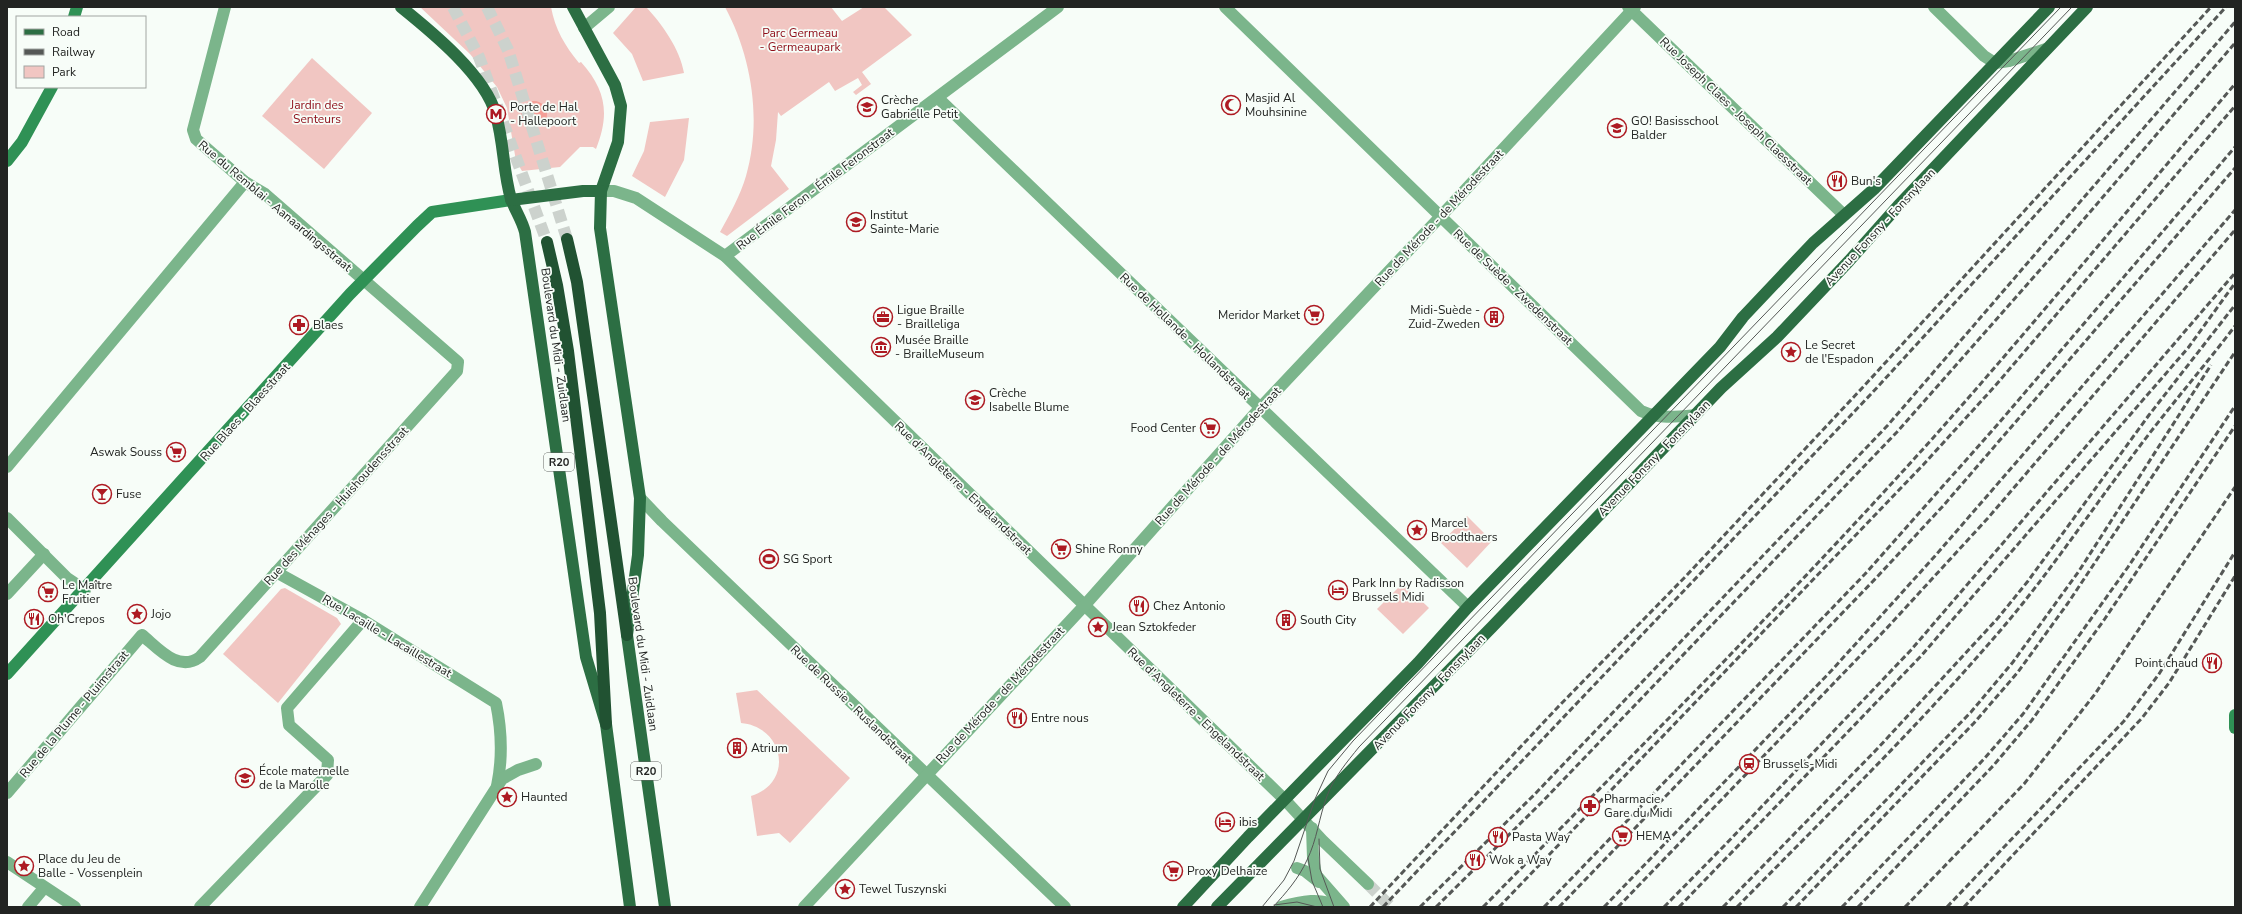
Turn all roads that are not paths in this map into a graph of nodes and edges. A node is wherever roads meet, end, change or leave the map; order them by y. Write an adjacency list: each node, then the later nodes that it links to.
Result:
1 (225, 7): 17 (street, Rue du Remblai - Aanaardingsstraat)
2 (401, 7): 19 (main road, Boulevard du Midi - Zuidlaan)
3 (573, 7): 11 (main road)
4 (609, 7): 11 (street)
5 (1058, 7): 15 (street, Rue Émile Feron - Émile Feronstraat)
6 (1225, 7): 21 (street, Rue de Suède - Zwedenstraat)
7 (1934, 7): 13 (street)
8 (2049, 7): 13 (main road)
9 (2087, 7): 12 (main road, Avenue Fonsny - Fonsnylaan)
10 (1632, 8): 20 (street, Rue Joseph Claes - Joseph Claesstraat); 21 (street, Rue de Mérode - de Mérodestraat)
11 (584, 28): 18 (main road)
12 (2046, 49): 13 (street); 28 (main road, Avenue Fonsny - Fonsnylaan)
13 (1995, 63): 20 (main road)
14 (51, 88): 16 (street)
15 (938, 98): 24 (street, Rue Émile Feron - Émile Feronstraat); 27 (street, Rue de Hollande - Hollandstraat)
16 (7, 161)
17 (245, 182): 25 (street, Rue du Remblai - Aanaardingsstraat); 30 (street)
18 (601, 191): 19 (main road); 24 (street, Rue d'Angleterre - Engelandstraat); 31 (main road)
19 (512, 200): 25 (street, Rue Blaes - Blaesstraat); 44 (main road, Boulevard du Midi - Zuidlaan / R20)
20 (1844, 215): 29 (main road)
21 (1442, 216): 27 (street, Rue de Mérode - de Mérodestraat); 29 (street, Rue de Suède - Zwedenstraat)
22 (568, 239): 41 (highway, Boulevard du Midi - Zuidlaan / R20)
23 (548, 242): 44 (highway, Boulevard du Midi - Zuidlaan / R20)
24 (725, 256): 37 (street, Rue d'Angleterre - Engelandstraat)
25 (362, 281): 26 (street, Rue du Remblai - Aanaardingsstraat); 35 (street, Rue Blaes - Blaesstraat)
26 (458, 362): 34 (street, Rue des Ménages - Huishoudensstraat)
27 (1260, 408): 37 (street, Rue de Mérode - de Mérodestraat); 38 (street, Rue de Hollande - Hollandstraat)
28 (1695, 415): 29 (street); 51 (main road, Avenue Fonsny - Fonsnylaan)
29 (1653, 416): 38 (main road)
30 (7, 467)
31 (640, 498): 41 (main road); 47 (street, Rue de Russie - Ruslandstraat)
32 (7, 518): 33 (street)
33 (44, 554): 35 (street); 36 (street)
34 (276, 572): 39 (street, Rue Lacaille - Lacaillestraat); 40 (street, Rue des Ménages - Huishoudensstraat)
35 (85, 590): 42 (street, Rue Blaes - Blaesstraat)
36 (7, 594)
37 (1084, 606): 47 (street, Rue de Mérode - de Mérodestraat); 50 (street, Rue d'Angleterre - Engelandstraat)
38 (1468, 607): 50 (main road)
39 (363, 620): 48 (street, Rue Lacaille - Lacaillestraat); 60 (street)
40 (142, 635): 49 (street, Rue de la Plume - Pluimstraat)
41 (627, 635): 63 (main road, Boulevard du Midi - Zuidlaan / R20)
42 (7, 674)
43 (2235, 715): 45 (street)
44 (606, 724): 62 (main road, Boulevard du Midi - Zuidlaan / R20)
45 (2235, 728)
46 (536, 764): 48 (street)
47 (926, 775): 64 (street, Rue de Mérode - de Mérodestraat); 65 (street, Rue de Russie - Ruslandstraat)
48 (497, 786): 61 (street)
49 (7, 793)
50 (1285, 800): 51 (street, Rue d'Angleterre - Engelandstraat); 66 (main road)
51 (1303, 819): 52 (street, Rue d'Angleterre - Engelandstraat); 67 (main road, Avenue Fonsny - Fonsnylaan)
52 (1312, 828): 55 (street); 57 (street)
53 (7, 862): 56 (street)
54 (1297, 868): 57 (street)
55 (1368, 884)
56 (44, 888): 58 (street); 59 (street)
57 (1325, 888): 70 (street)
58 (28, 907)
59 (75, 907)
60 (200, 907)
61 (420, 907)
62 (630, 907)
63 (665, 907)
64 (804, 907)
65 (1065, 907)
66 (1183, 907)
67 (1217, 907)
68 (1281, 907): 69 (street)
69 (1340, 907)
70 (1344, 907)

